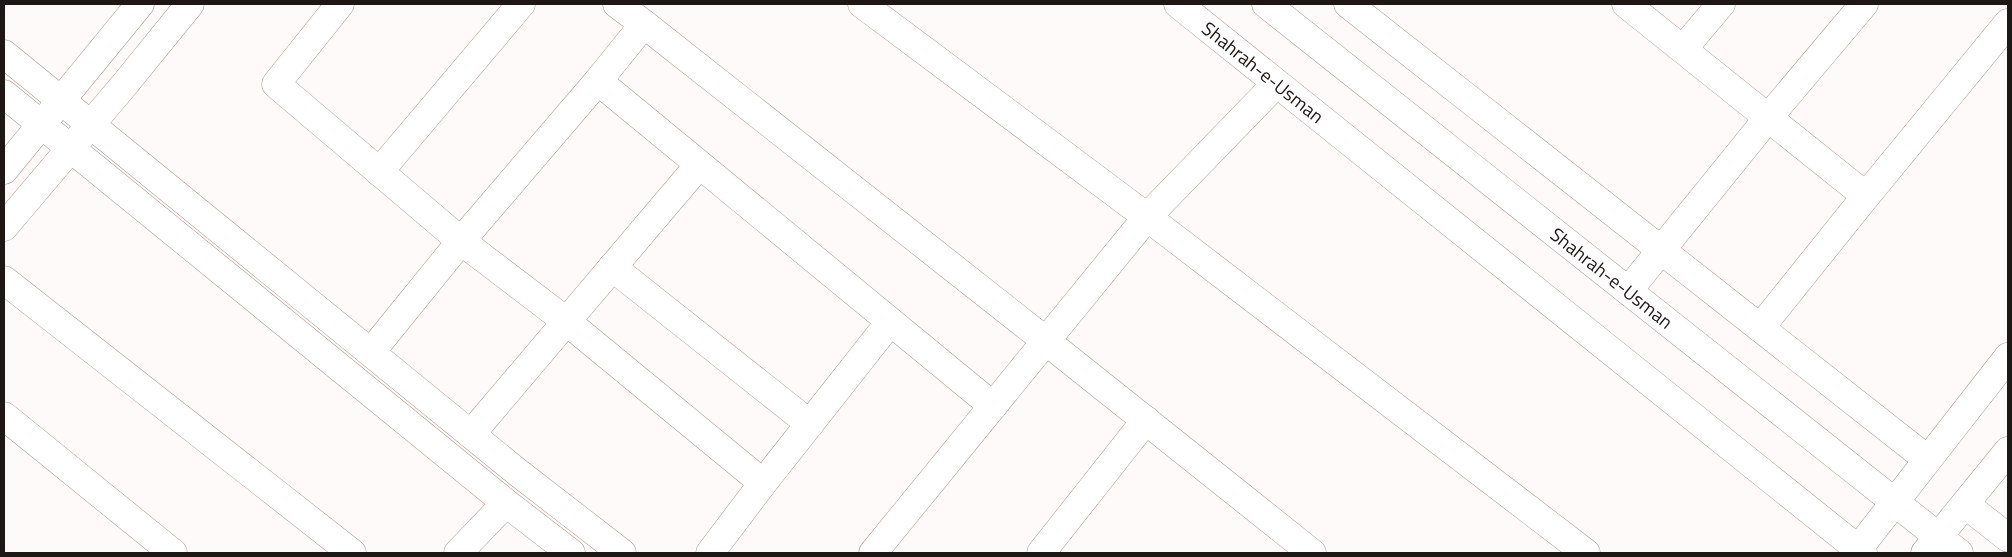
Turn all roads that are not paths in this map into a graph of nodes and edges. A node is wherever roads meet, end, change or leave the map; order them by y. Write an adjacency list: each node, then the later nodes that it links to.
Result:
1 (140, 4): 20 (street)
2 (190, 4): 22 (street)
3 (340, 4): 27 (street)
4 (521, 4): 27 (street)
5 (617, 4): 14 (street)
6 (862, 4): 29 (street)
7 (1178, 4): 18 (street, Shahrah-e-Usman)
8 (1266, 4): 35 (street, Shahrah-e-Usman)
9 (1348, 4): 32 (street)
10 (1626, 4): 15 (street)
11 (1721, 4): 15 (street)
12 (1864, 4): 21 (street)
13 (2008, 23): 28 (street)
14 (644, 24): 17 (street); 39 (street)
15 (1683, 49): 21 (street)
16 (4, 54): 20 (street)
17 (598, 81): 25 (street); 31 (street)
18 (1276, 84): 29 (street); 56 (street, Shahrah-e-Usman)
19 (4, 94): 23 (street)
20 (62, 100): 22 (street); 23 (street)
21 (1768, 118): 28 (street); 32 (street)
22 (91, 123): 24 (street); 40 (street)
23 (42, 124): 24 (street); 26 (street)
24 (71, 147): 30 (street); 51 (street)
25 (699, 165): 33 (street); 37 (street)
26 (4, 170)
27 (380, 172): 31 (street)
28 (1866, 196): 38 (street)
29 (1147, 217): 39 (street); 65 (street)
30 (4, 227)
31 (461, 241): 36 (street); 40 (street)
32 (1662, 250): 35 (street); 38 (street)
33 (612, 267): 36 (street); 45 (street)
34 (4, 280): 58 (street)
35 (1628, 291): 50 (street, Shahrah-e-Usman)
36 (566, 321): 46 (street); 49 (street)
37 (890, 322): 42 (street); 45 (street)
38 (1760, 328): 48 (street)
39 (1046, 341): 42 (street); 44 (street)
40 (371, 352): 46 (street)
41 (2008, 357): 48 (street)
42 (993, 406): 63 (street)
43 (5, 419): 57 (street)
44 (1146, 420): 55 (street); 64 (street)
45 (810, 424): 49 (street)
46 (471, 434): 61 (street)
47 (2008, 450): 52 (street)
48 (1927, 460): 50 (street)
49 (762, 482): 62 (street)
50 (1895, 502): 54 (street, Shahrah-e-Usman); 56 (street)
51 (506, 503): 59 (street); 60 (street)
52 (1965, 504): 53 (street); 54 (street)
53 (2008, 538)
54 (1940, 548)
55 (1045, 552)
56 (1859, 552)
57 (173, 553)
58 (352, 553)
59 (458, 553)
60 (571, 553)
61 (622, 553)
62 (710, 553)
63 (873, 553)
64 (1312, 553)
65 (1586, 553)

